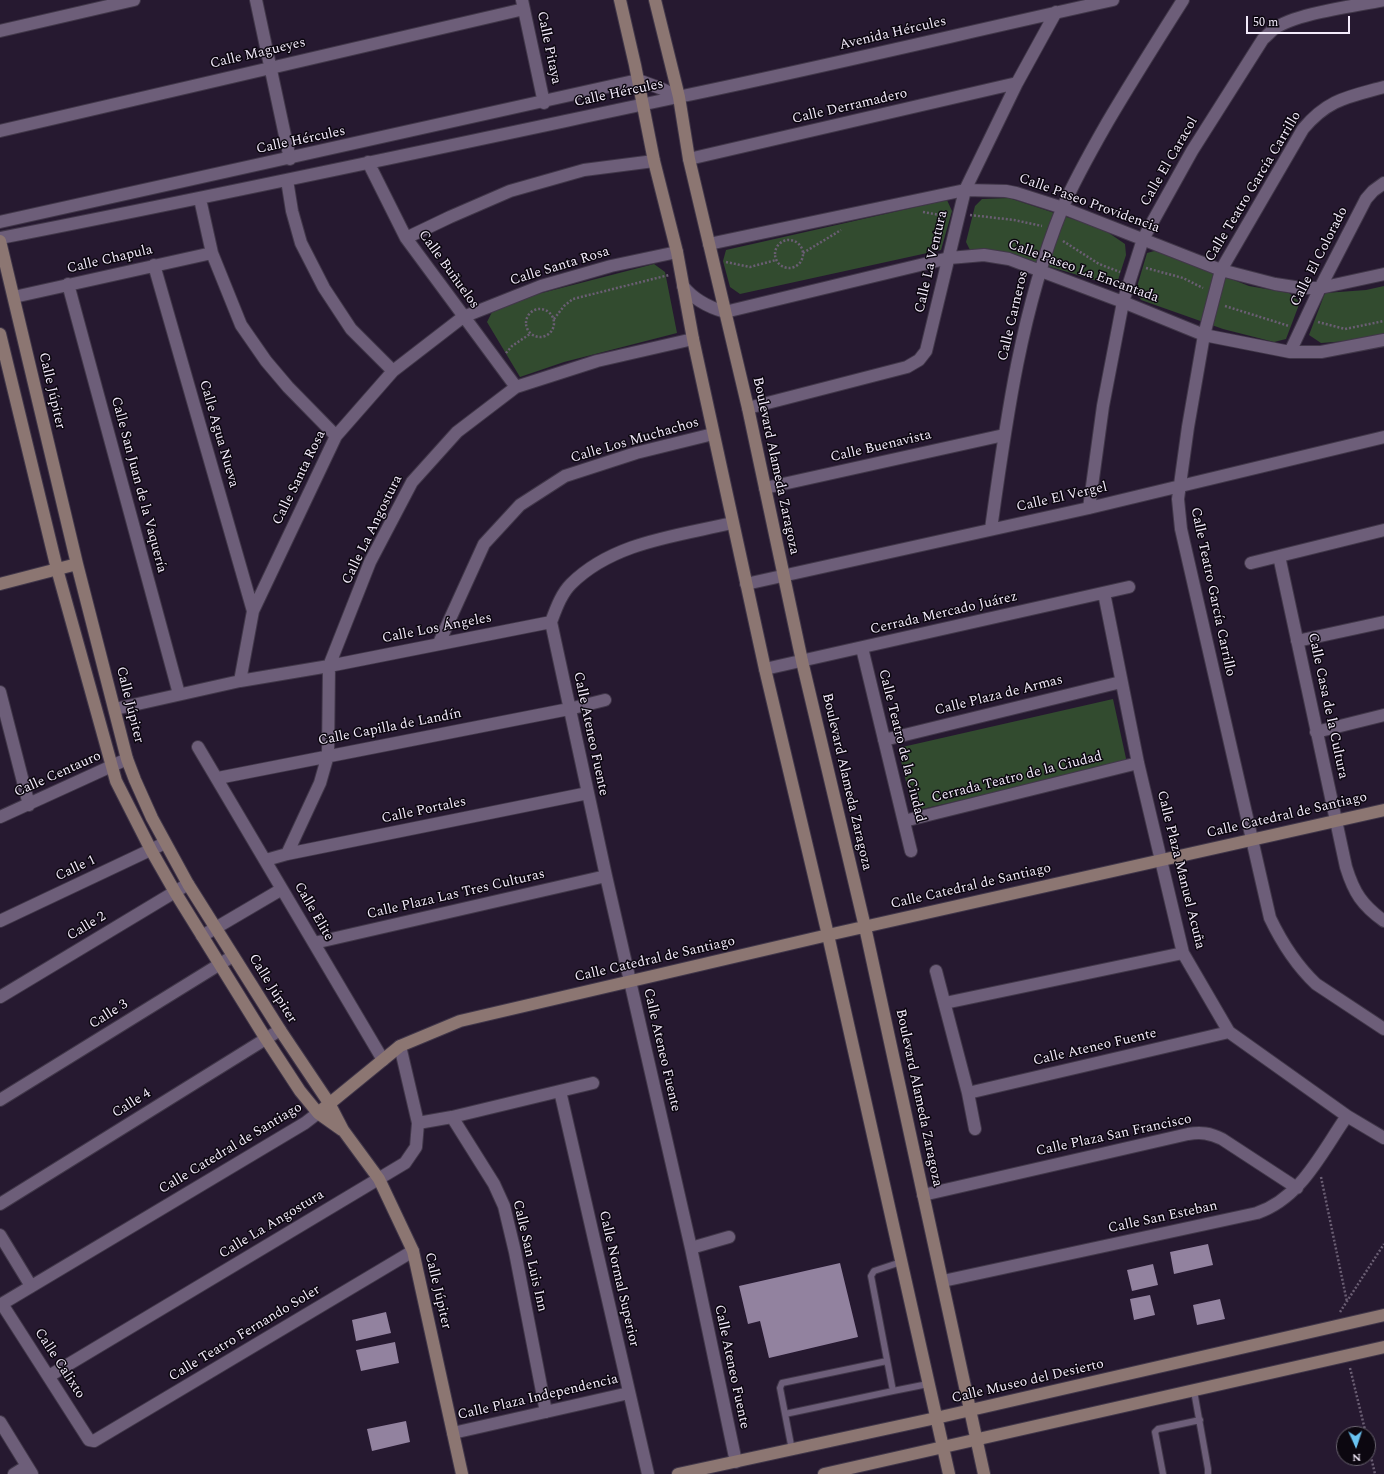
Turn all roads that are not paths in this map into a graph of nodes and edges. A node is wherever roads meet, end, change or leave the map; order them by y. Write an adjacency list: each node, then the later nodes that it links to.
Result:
1 (134, 0): 10 (street)
2 (256, 0): 11 (street)
3 (620, 0): 12 (street)
4 (655, 0): 15 (street, Boulevard Alameda Zaragoza)
5 (1114, 0): 9 (street, Avenida Hércules)
6 (1183, 0): 27 (street, Calle Carneros)
7 (1384, 0): 30 (street, Calle El Caracol)
8 (523, 4): 11 (street, Calle Magueyes); 16 (street, Calle Pitaya)
9 (1056, 12): 13 (street, Calle La Ventura); 15 (street, Avenida Hércules)
10 (0, 31)
11 (271, 66): 18 (street, Calle Magueyes); 19 (street)
12 (638, 80): 15 (street, Calle Hércules); 16 (street, Calle Hércules); 17 (street)
13 (1018, 83): 20 (street, Calle Derramadero); 25 (street, Calle La Ventura)
14 (1384, 87): 37 (street, Calle Teatro García Carrillo)
15 (679, 97): 17 (street, Calle Hércules); 20 (street, Boulevard Alameda Zaragoza)
16 (544, 103): 19 (street, Calle Hércules)
17 (643, 104): 21 (street); 22 (street, Calle Hércules)
18 (0, 131)
19 (290, 159): 28 (street, Calle Hércules)
20 (689, 159): 32 (street, Boulevard Alameda Zaragoza)
21 (654, 161): 29 (street); 33 (street)
22 (368, 162): 23 (street, Calle Hércules); 29 (street, Calle Buñuelos)
23 (286, 180): 26 (street, Calle Hércules); 52 (street)
24 (1384, 183): 42 (street, Calle El Colorado)
25 (965, 190): 27 (street, Calle Paseo Providencia); 32 (street, Calle Paseo Providencia); 35 (street, Calle La Ventura)
26 (200, 199): 31 (street, Calle Hércules); 34 (street)
27 (1063, 208): 30 (street, Calle Paseo Providencia); 38 (street, Calle Carneros)
28 (0, 222)
29 (406, 238): 46 (street, Calle Buñuelos)
30 (1144, 239): 37 (street, Calle Paseo Providencia); 44 (street, Calle El Caracol)
31 (0, 240): 43 (street, Calle Júpiter)
32 (709, 244): 45 (street, Boulevard Alameda Zaragoza)
33 (677, 252): 41 (street); 46 (street, Calle Santa Rosa)
34 (212, 253): 36 (street, Calle Chapula); 57 (street)
35 (949, 258): 38 (street, Calle Paseo La Encantada); 45 (street, Calle Paseo La Encantada); 54 (street, Calle La Ventura)
36 (154, 266): 40 (street, Calle Chapula); 74 (street, Calle Agua Nueva)
37 (1221, 270): 42 (street, Calle Paseo Providencia); 48 (street, Calle Teatro García Carrillo)
38 (1039, 271): 44 (street, Calle Paseo La Encantada); 56 (street, Calle Carneros)
39 (1384, 274): 42 (street, Calle Paseo Providencia)
40 (68, 284): 43 (street, Calle Chapula); 86 (street, Calle San Juan de la Vaquería)
41 (683, 286): 45 (street); 49 (street)
42 (1320, 288): 51 (street, Calle El Colorado)
43 (14, 297): 67 (street, Calle Júpiter)
44 (1124, 302): 48 (street, Calle Paseo La Encantada); 61 (street, Calle El Caracol)
45 (725, 312): 54 (street, Boulevard Alameda Zaragoza)
46 (463, 317): 52 (street, Calle Santa Rosa); 53 (street, Calle Buñuelos)
47 (0, 334): 68 (street, Calle Júpiter)
48 (1204, 335): 51 (street, Calle Paseo La Encantada); 59 (street, Calle Teatro García Carrillo)
49 (693, 339): 53 (street, Calle La Angostura); 55 (street)
50 (1384, 340): 51 (street, Calle Paseo La Encantada)
51 (1290, 352)
52 (393, 371): 57 (street, Calle Santa Rosa)
53 (516, 387): 81 (street, Calle La Angostura)
54 (748, 408): 60 (street, Boulevard Alameda Zaragoza)
55 (713, 434): 62 (street); 78 (street, Calle Los Muchachos)
56 (1004, 435): 60 (street, Calle Buenavista); 63 (street, Calle Carneros)
57 (336, 436): 74 (street, Calle Santa Rosa)
58 (1384, 437): 59 (street, Calle El Vergel)
59 (1179, 486): 61 (street, Calle El Vergel); 105 (street, Calle Teatro García Carrillo)
60 (765, 488): 69 (street, Boulevard Alameda Zaragoza)
61 (1089, 508): 63 (street, Calle El Vergel)
62 (732, 523): 71 (street); 75 (street)
63 (991, 530): 69 (street, Calle El Vergel)
64 (1384, 530): 65 (street)
65 (1279, 556): 66 (street); 77 (street, Calle Casa de la Cultura)
66 (1251, 563)
67 (77, 564): 68 (street); 88 (street, Calle Júpiter)
68 (57, 569): 70 (street); 97 (street, Calle Júpiter)
69 (783, 576): 71 (street, Calle El Vergel); 80 (street, Boulevard Alameda Zaragoza)
70 (0, 584)
71 (746, 584): 82 (street)
72 (1129, 587): 73 (street, Cerrada Mercado Juárez)
73 (1104, 593): 79 (street, Cerrada Mercado Juárez); 84 (street, Calle Plaza Manuel Acuña)
74 (253, 611): 83 (street, Calle Santa Rosa)
75 (552, 622): 78 (street, Calle Los Ángeles); 89 (street, Calle Ateneo Fuente)
76 (1384, 622): 77 (street)
77 (1297, 641): 91 (street, Calle Casa de la Cultura)
78 (438, 643): 81 (street, Calle Los Ángeles)
79 (862, 648): 80 (street, Cerrada Mercado Juárez); 92 (street, Calle Teatro de la Ciudad)
80 (802, 661): 82 (street, Cerrada Mercado Juárez); 118 (street, Boulevard Alameda Zaragoza)
81 (329, 666): 83 (street, Calle Los Ángeles); 94 (street, Calle La Angostura)
82 (765, 669): 120 (street)
83 (240, 681): 86 (street, Calle Los Ángeles)
84 (1122, 682): 92 (street, Calle Plaza de Armas); 96 (street, Calle Plaza Manuel Acuña)
85 (0, 692): 100 (street)
86 (179, 694): 88 (street, Calle Los Ángeles)
87 (605, 700): 89 (street, Calle Capilla de Landín)
88 (115, 709): 95 (street, Calle Júpiter)
89 (569, 709): 94 (street, Calle Capilla de Landín); 99 (street, Calle Ateneo Fuente)
90 (1384, 715): 91 (street)
91 (1316, 732): 103 (street, Calle Casa de la Cultura)
92 (884, 740): 104 (street, Calle Teatro de la Ciudad)
93 (198, 747): 98 (street, Calle Elite)
94 (328, 755): 98 (street, Calle Capilla de Landín); 109 (street, Calle La Angostura)
95 (127, 759): 97 (street, Calle Centauro); 106 (street, Calle Júpiter)
96 (1138, 763): 104 (street, Cerrada Teatro de la Ciudad); 111 (street, Calle Plaza Manuel Acuña)
97 (111, 768): 100 (street, Calle Centauro); 107 (street, Calle Júpiter)
98 (218, 778): 110 (street, Calle Elite)
99 (588, 793): 109 (street, Calle Portales); 112 (street, Calle Ateneo Fuente)
100 (29, 805): 102 (street, Calle Centauro)
101 (1384, 810): 103 (street, Calle Catedral de Santiago)
102 (0, 817)
103 (1336, 820): 105 (street, Calle Catedral de Santiago); 116 (street, Calle Casa de la Cultura)
104 (904, 821): 108 (street, Calle Teatro de la Ciudad)
105 (1253, 839): 111 (street, Calle Catedral de Santiago); 130 (street, Calle Teatro García Carrillo)
106 (165, 843): 107 (street, Calle 1); 113 (street, Calle Júpiter)
107 (151, 850): 115 (street, Calle Júpiter); 117 (street, Calle 1)
108 (912, 852)
109 (287, 854): 110 (street, Calle Portales)
110 (266, 860): 114 (street, Calle Elite)
111 (1162, 860): 118 (street, Calle Catedral de Santiago); 123 (street, Calle Plaza Manuel Acuña)
112 (606, 876): 122 (street, Calle Plaza Las Tres Culturas); 127 (street, Calle Ateneo Fuente)
113 (188, 884): 115 (street, Calle 2); 119 (street, Calle Júpiter)
114 (282, 889): 119 (street); 122 (street, Calle Elite)
115 (175, 892): 121 (street, Calle Júpiter); 128 (street, Calle 2)
116 (1384, 920)
117 (0, 921)
118 (865, 926): 120 (street, Calle Catedral de Santiago); 150 (street, Boulevard Alameda Zaragoza)
119 (215, 927): 121 (street); 124 (street, Calle Júpiter)
120 (828, 935): 127 (street, Calle Catedral de Santiago); 156 (street)
121 (202, 936): 125 (street, Calle Júpiter)
122 (314, 943): 135 (street, Calle Elite)
123 (1183, 953): 129 (street); 132 (street, Calle Plaza Manuel Acuña)
124 (233, 956): 125 (street, Calle 3); 131 (street, Calle Júpiter)
125 (220, 964): 133 (street, Calle Júpiter); 139 (street, Calle 3)
126 (936, 971): 129 (street)
127 (629, 981): 134 (street, Calle Catedral de Santiago); 154 (street, Calle Ateneo Fuente)
128 (0, 997)
129 (945, 1003): 138 (street)
130 (1384, 1029)
131 (280, 1030): 133 (street, Calle 4); 140 (street, Calle Júpiter)
132 (1229, 1032): 138 (street, Calle Ateneo Fuente); 142 (street, Calle Plaza Manuel Acuña)
133 (266, 1039): 141 (street, Calle Júpiter); 151 (street, Calle 4)
134 (400, 1046): 135 (street, Calle Catedral de Santiago); 144 (street, Calle La Angostura)
135 (383, 1060): 140 (street, Calle Catedral de Santiago)
136 (593, 1083): 137 (street)
137 (560, 1091): 143 (street); 167 (street, Calle Normal Superior)
138 (968, 1093): 145 (street)
139 (0, 1100)
140 (329, 1103): 141 (street, Calle Catedral de Santiago); 146 (street, Calle Júpiter)
141 (318, 1113): 146 (street, Calle Júpiter); 158 (street, Calle Catedral de Santiago)
142 (1347, 1116): 147 (street, Calle Plaza Manuel Acuña); 149 (street, Calle San Esteban)
143 (452, 1117): 144 (street); 169 (street, Calle San Luis Inn)
144 (418, 1123): 148 (street, Calle La Angostura)
145 (975, 1129)
146 (343, 1130): 148 (street, Calle Júpiter)
147 (1384, 1138)
148 (379, 1179): 155 (street, Calle Júpiter); 163 (street, Calle La Angostura)
149 (1297, 1188): 150 (street, Calle Plaza San Francisco); 157 (street, Calle San Esteban)
150 (923, 1195): 157 (street, Boulevard Alameda Zaragoza)
151 (0, 1204)
152 (0, 1235): 158 (street)
153 (729, 1238): 154 (street)
154 (691, 1248): 179 (street, Calle Ateneo Fuente)
155 (413, 1251): 174 (street, Calle Júpiter); 176 (street, Calle Teatro Fernando Soler)
156 (901, 1262): 162 (lane); 164 (street)
157 (943, 1281): 168 (street, Boulevard Alameda Zaragoza)
158 (30, 1286): 159 (street, Calle Catedral de Santiago)
159 (1, 1305): 163 (street, Calle Calixto)
160 (1384, 1315): 168 (street, Calle Museo del Desierto)
161 (1384, 1347): 166 (street)
162 (887, 1361): 165 (lane); 170 (lane)
163 (49, 1376): 176 (street, Calle Calixto)
164 (928, 1384): 165 (lane); 171 (street)
165 (893, 1391): 170 (lane)
166 (1194, 1391): 172 (lane); 175 (street)
167 (629, 1393): 169 (street, Calle Plaza Independencia); 183 (street, Calle Normal Superior)
168 (970, 1410): 171 (street, Calle Museo del Desierto); 175 (street, Boulevard Alameda Zaragoza)
169 (546, 1412): 174 (street, Calle Plaza Independencia)
170 (785, 1414): 178 (lane)
171 (936, 1418): 177 (street); 178 (street, Calle Museo del Desierto)
172 (1200, 1420): 188 (lane); 189 (lane)
173 (0, 1422): 180 (street)
174 (453, 1432): 182 (street, Calle Júpiter)
175 (977, 1440): 177 (street); 187 (street, Boulevard Alameda Zaragoza)
176 (91, 1441)
177 (942, 1448): 185 (street); 186 (street)
178 (792, 1450): 179 (street, Calle Museo del Desierto)
179 (736, 1462): 184 (street, Calle Museo del Desierto)
180 (30, 1470): 181 (street)
181 (14, 1474)
182 (462, 1474)
183 (648, 1474)
184 (678, 1474)
185 (824, 1474)
186 (949, 1474)
187 (984, 1474)
188 (1163, 1474)
189 (1208, 1474)

